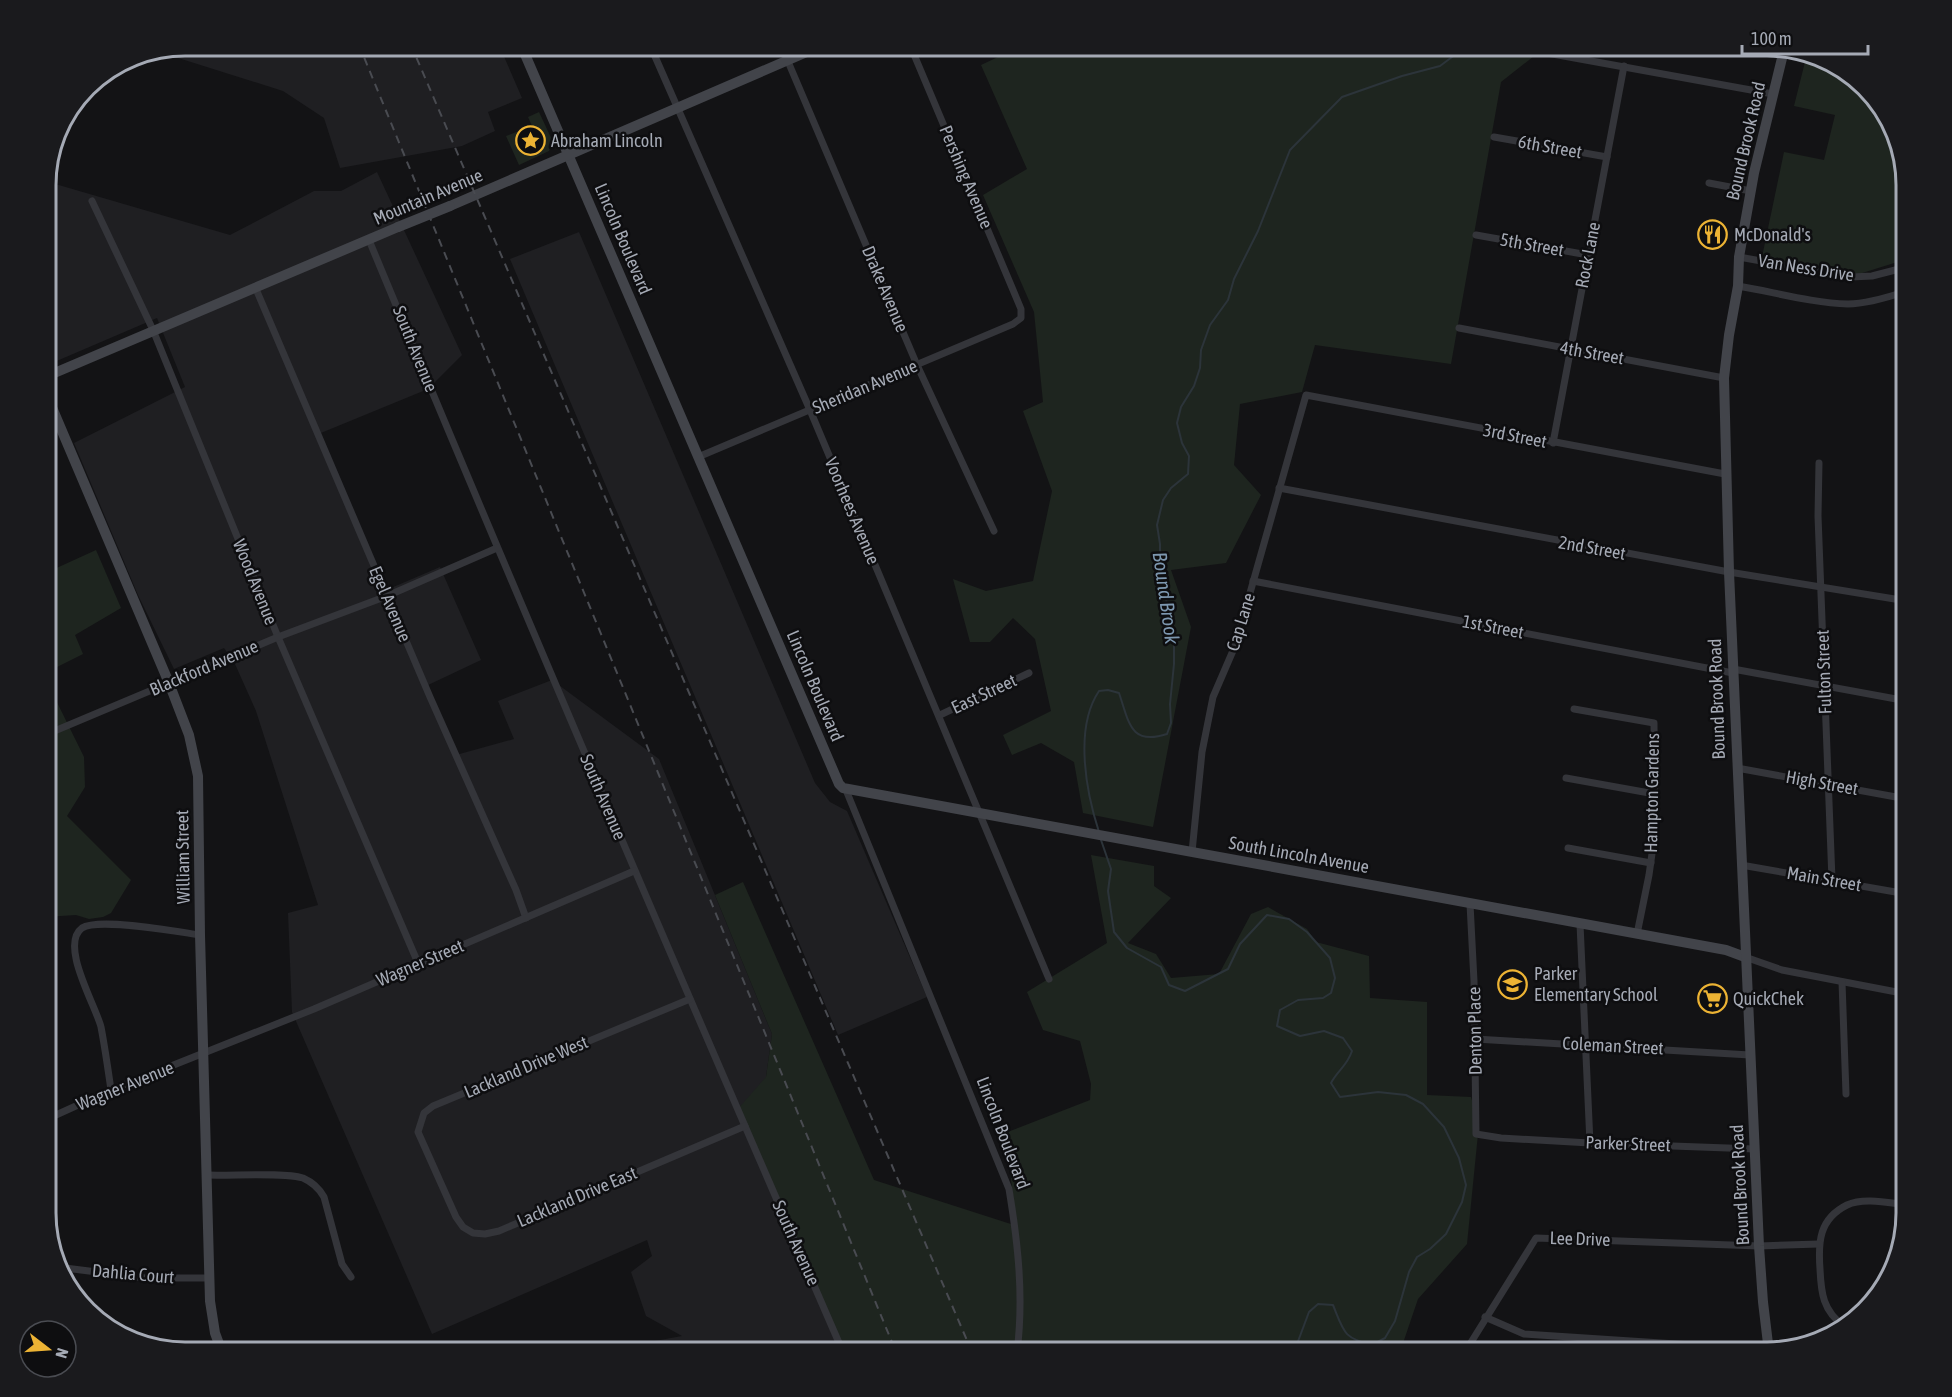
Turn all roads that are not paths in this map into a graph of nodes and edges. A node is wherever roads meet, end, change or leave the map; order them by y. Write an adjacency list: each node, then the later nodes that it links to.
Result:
1 (526, 56): 13 (main road, Lincoln Boulevard)
2 (655, 56): 11 (street, Voorhees Avenue)
3 (786, 56): 8 (street, Drake Avenue)
4 (797, 56): 8 (main road, Mountain Avenue)
5 (915, 56): 26 (street, Pershing Avenue)
6 (1565, 56): 9 (street)
7 (1782, 57): 10 (main road, Bound Brook Road)
8 (788, 60): 11 (main road, Mountain Avenue); 30 (street, Drake Avenue)
9 (1624, 66): 10 (street); 14 (street, Rock Lane)
10 (1773, 94): 16 (main road, Bound Brook Road)
11 (678, 107): 13 (main road, Mountain Avenue); 34 (street, Voorhees Avenue)
12 (1494, 137): 14 (street, 6th Street)
13 (569, 153): 19 (main road, Mountain Avenue, bridge); 37 (main road, Lincoln Boulevard)
14 (1607, 157): 20 (street, Rock Lane)
15 (1709, 183): 16 (street)
16 (1751, 191): 21 (main road, Bound Brook Road)
17 (92, 201): 28 (street, Wood Avenue)
18 (1476, 235): 20 (street, 5th Street)
19 (369, 240): 24 (main road, Mountain Avenue); 42 (street, South Avenue)
20 (1588, 255): 29 (street, Rock Lane)
21 (1739, 257): 22 (street, Van Ness Drive); 23 (main road, Bound Brook Road)
22 (1896, 270)
23 (1738, 286): 25 (street); 32 (main road, Bound Brook Road)
24 (256, 289): 28 (main road, Mountain Avenue); 46 (street, Egel Avenue)
25 (1896, 294)
26 (1021, 309): 30 (street, Sheridan Avenue)
27 (1460, 328): 29 (street, 4th Street)
28 (153, 330): 31 (main road, Mountain Avenue); 48 (street, Wood Avenue)
29 (1570, 349): 32 (street, 4th Street); 36 (street, Rock Lane)
30 (917, 365): 34 (street, Sheridan Avenue); 41 (street, Drake Avenue)
31 (56, 372)
32 (1724, 378): 39 (main road, Bound Brook Road)
33 (1306, 395): 36 (street, 3rd Street); 40 (street, Cap Lane)
34 (810, 410): 37 (street, Sheridan Avenue); 55 (street, Voorhees Avenue)
35 (56, 417): 51 (main road, William Street)
36 (1553, 443): 39 (street, 3rd Street)
37 (698, 457): 60 (main road, Lincoln Boulevard)
38 (1819, 463): 45 (street, Fulton Street)
39 (1725, 474): 43 (main road, Bound Brook Road)
40 (1279, 488): 43 (street, 2nd Street); 44 (street, Cap Lane)
41 (994, 531)
42 (497, 548): 46 (street, Blackford Avenue); 68 (street, South Avenue)
43 (1729, 572): 45 (street, 2nd Street); 49 (main road, Bound Brook Road)
44 (1253, 581): 49 (street, 1st Street); 65 (street, Cap Lane)
45 (1821, 587): 47 (street, 2nd Street); 52 (street, Fulton Street)
46 (387, 596): 48 (street, Blackford Avenue); 72 (street, Egel Avenue)
47 (1896, 599)
48 (278, 637): 51 (street, Blackford Avenue); 77 (street, Wood Avenue)
49 (1733, 671): 52 (street, 1st Street); 57 (main road, Bound Brook Road)
50 (1029, 674): 55 (street, East Street)
51 (169, 683): 56 (street, Blackford Avenue); 75 (main road, William Street)
52 (1825, 686): 53 (street, 1st Street); 59 (street, Fulton Street)
53 (1896, 699)
54 (1574, 710): 61 (street, Hampton Gardens)
55 (940, 716): 63 (street, Voorhees Avenue)
56 (56, 730)
57 (1737, 768): 59 (street, High Street); 67 (main road, Bound Brook Road)
58 (1566, 778): 61 (street)
59 (1828, 784): 62 (street, High Street); 69 (street, Fulton Street)
60 (846, 790): 63 (main road, South Lincoln Avenue); 105 (street, Lincoln Boulevard)
61 (1655, 795): 66 (street, Hampton Gardens)
62 (1896, 797)
63 (981, 814): 65 (main road, South Lincoln Avenue); 78 (street, Voorhees Avenue)
64 (1568, 848): 66 (street)
65 (1192, 852): 71 (main road, South Lincoln Avenue)
66 (1651, 863): 74 (street, Hampton Gardens)
67 (1741, 865): 69 (street, Main Street); 76 (main road, Bound Brook Road)
68 (634, 871): 72 (street, Wagner Street); 81 (street, South Avenue)
69 (1832, 880): 70 (street, Main Street)
70 (1896, 892)
71 (1470, 904): 73 (main road, South Lincoln Avenue); 82 (street, Denton Place)
72 (526, 918): 77 (street, Wagner Street)
73 (1580, 924): 74 (main road, South Lincoln Avenue); 83 (street)
74 (1637, 934): 76 (main road, South Lincoln Avenue)
75 (200, 935): 84 (main road, William Street); 86 (street)
76 (1745, 957): 79 (street); 85 (main road, Bound Brook Road)
77 (418, 963): 84 (street, Wagner Street)
78 (1049, 979)
79 (1842, 982): 80 (street); 87 (street)
80 (1896, 992)
81 (690, 999): 89 (street, South Avenue); 93 (street, Lackland Drive West)
82 (1475, 1039): 83 (street, Coleman Street); 90 (street, Denton Place)
83 (1585, 1044): 85 (street, Coleman Street); 91 (street)
84 (205, 1054): 86 (street, Wagner Avenue); 94 (main road, William Street)
85 (1750, 1055): 92 (main road, Bound Brook Road)
86 (111, 1090): 88 (street, Wagner Avenue)
87 (1846, 1094)
88 (56, 1115)
89 (745, 1126): 93 (street, Lackland Drive East); 104 (street, South Avenue)
90 (1501, 1138): 91 (street, Parker Street)
91 (1590, 1143): 92 (street, Parker Street)
92 (1755, 1149): 97 (main road, Bound Brook Road)
93 (436, 1174)
94 (208, 1176): 99 (street); 100 (main road, William Street)
95 (1896, 1204): 96 (street)
96 (1819, 1244): 97 (street); 102 (street)
97 (1759, 1246): 101 (street, Lee Drive); 108 (main road, Bound Brook Road)
98 (68, 1268): 100 (street, Dahlia Court)
99 (351, 1277)
100 (209, 1278): 103 (main road, William Street)
101 (1485, 1317): 106 (street, Lee Drive); 107 (street)
102 (1838, 1321)
103 (218, 1342)
104 (839, 1342)
105 (1018, 1342)
106 (1471, 1342)
107 (1639, 1342)
108 (1768, 1342)

